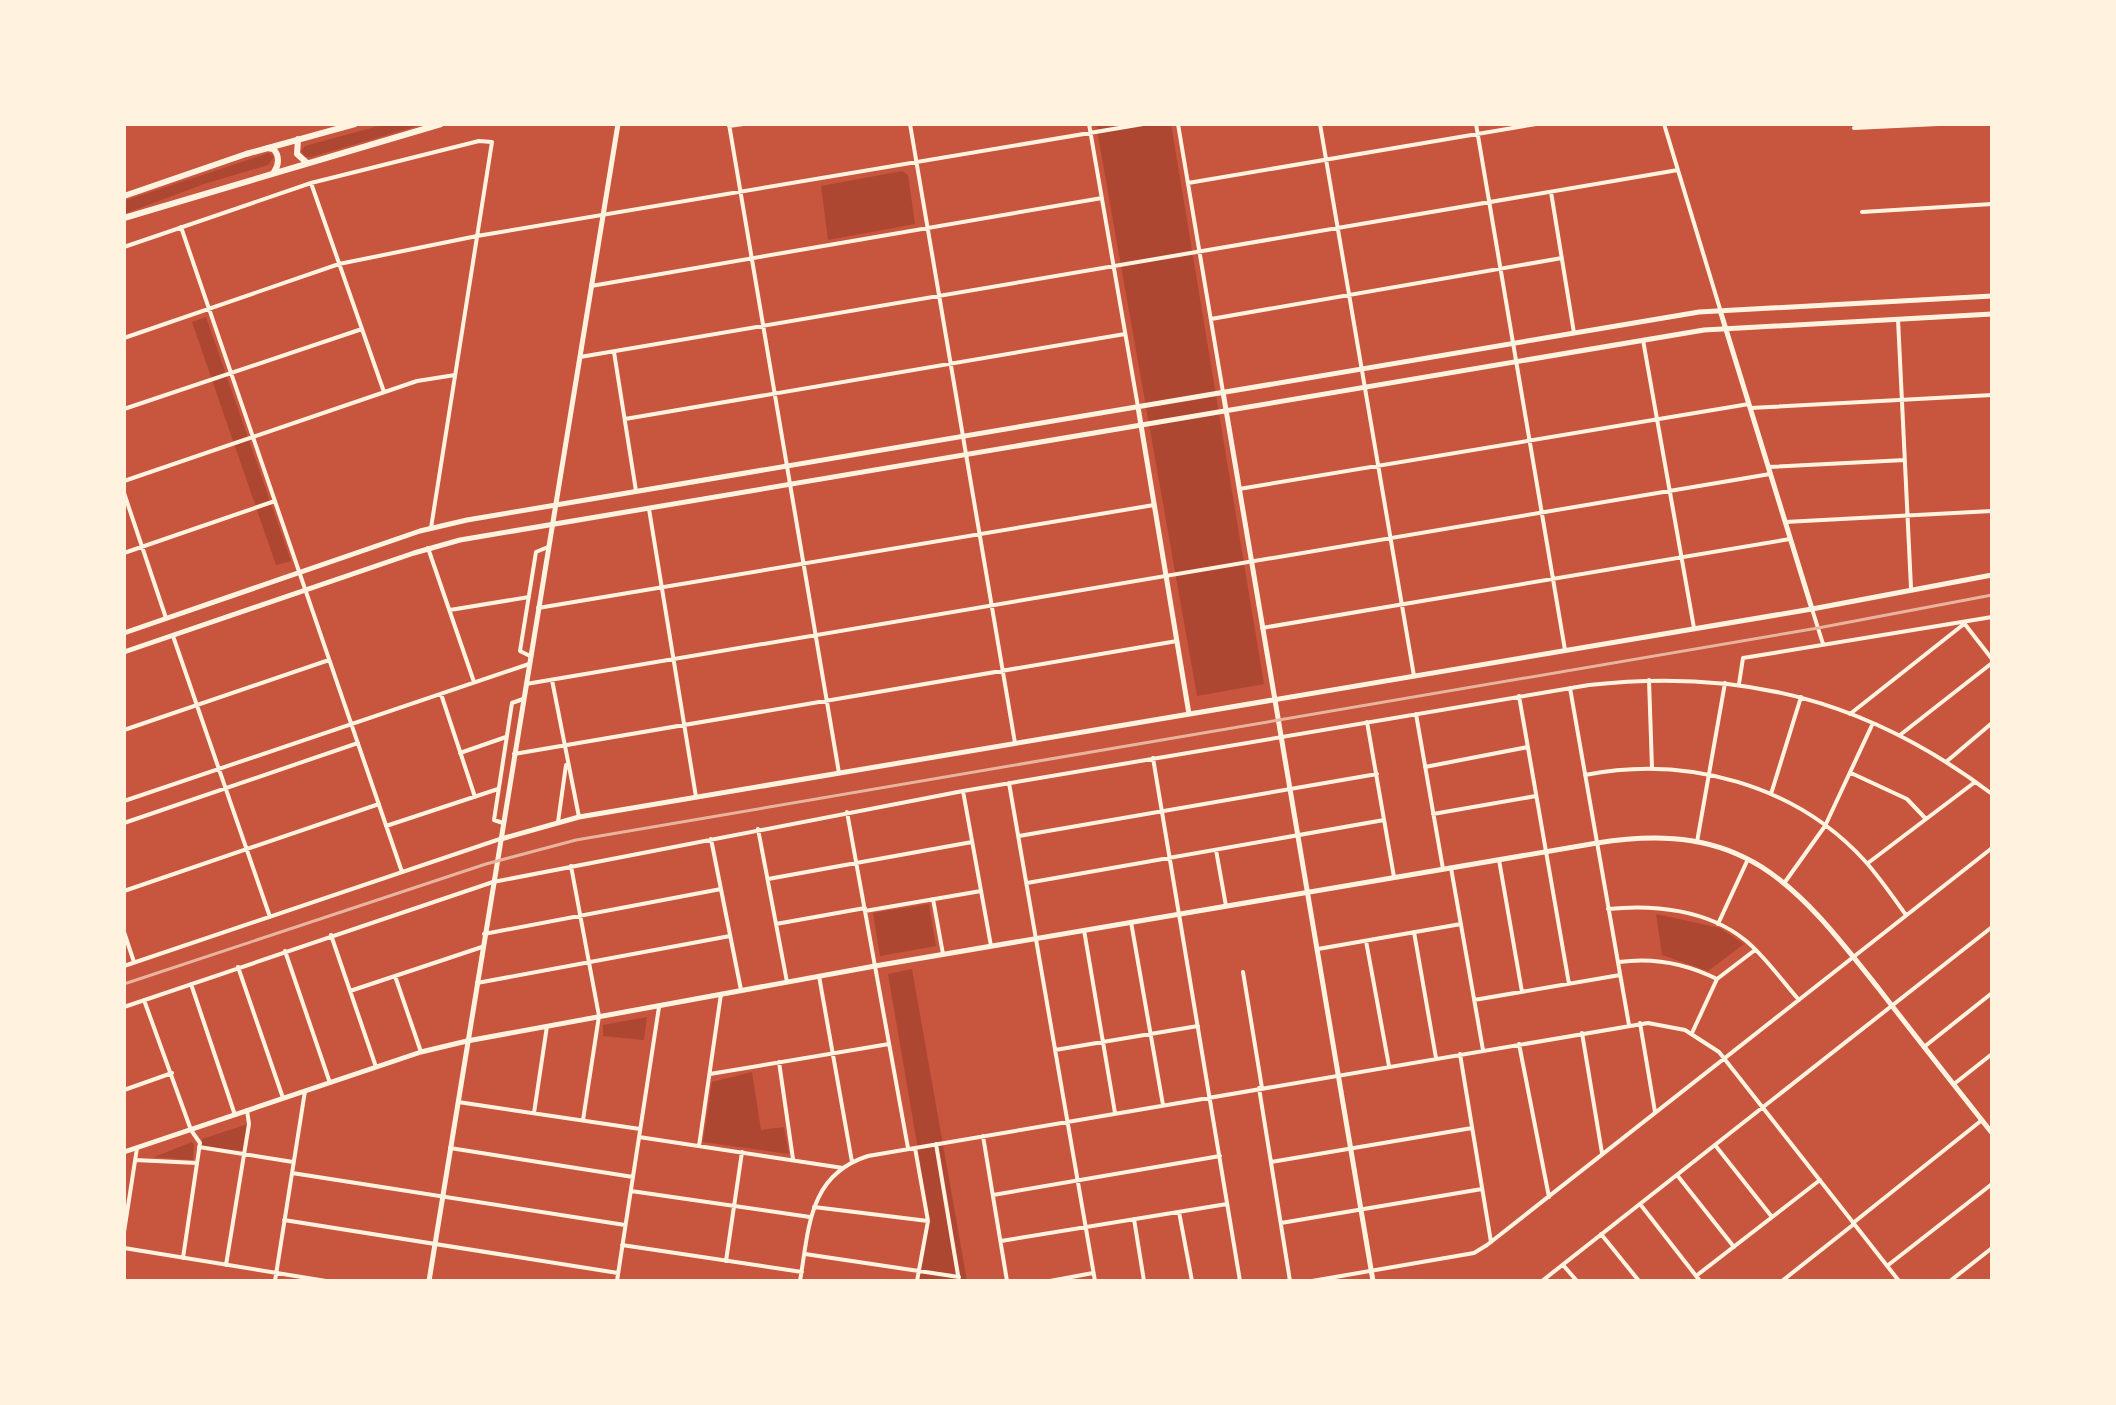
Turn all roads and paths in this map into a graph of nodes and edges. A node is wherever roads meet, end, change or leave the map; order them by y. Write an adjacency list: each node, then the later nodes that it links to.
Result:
1 (355, 124): 18 (highway)
2 (441, 124): 21 (highway)
3 (618, 124): 34 (street)
4 (743, 124): 14 (street)
5 (910, 124): 22 (street)
6 (1089, 124): 16 (street)
7 (1143, 124): 16 (street)
8 (1178, 124): 26 (street)
9 (1320, 124): 20 (street)
10 (1476, 124): 17 (street)
11 (1536, 124): 17 (street)
12 (1664, 124): 23 (street)
13 (1938, 124): 15 (street)
14 (729, 125): 28 (street)
15 (1854, 128)
16 (1091, 133): 22 (street); 30 (street)
17 (1478, 134): 20 (street); 31 (street)
18 (298, 139): 19 (highway); 21 (highway)
19 (265, 148): 24 (highway); 29 (highway)
20 (1326, 160): 26 (street); 38 (street)
21 (308, 163): 24 (highway)
22 (916, 163): 28 (street); 37 (street)
23 (1678, 170): 27 (street); 52 (street)
24 (274, 172): 35 (highway)
25 (311, 183): 36 (street); 39 (street); 44 (street)
26 (1188, 183): 41 (street)
27 (1551, 192): 31 (street); 43 (street)
28 (741, 193): 34 (street); 42 (street)
29 (124, 196)
30 (1102, 198): 37 (street); 45 (street)
31 (1489, 203): 38 (street); 46 (street)
32 (1992, 204): 33 (street)
33 (1862, 212)
34 (603, 217): 39 (street); 47 (street)
35 (124, 218)
36 (181, 227): 40 (street); 51 (street)
37 (927, 228): 42 (street); 49 (street)
38 (1337, 228): 41 (street); 48 (street)
39 (477, 236): 44 (street); 70 (street)
40 (124, 247)
41 (1199, 252): 45 (street); 54 (street)
42 (752, 258): 47 (street); 56 (street)
43 (1562, 258): 46 (street); 59 (street)
44 (339, 264): 51 (street); 58 (street)
45 (1114, 266): 49 (street); 60 (street)
46 (1500, 269): 48 (street); 63 (street)
47 (591, 286): 65 (street)
48 (1349, 295): 54 (street); 68 (street)
49 (939, 296): 56 (street); 67 (street)
50 (1992, 296): 52 (street)
51 (209, 309): 61 (street); 69 (street)
52 (1720, 310): 57 (street); 59 (street)
53 (1992, 314): 55 (street)
54 (1211, 319): 73 (street)
55 (1898, 319): 57 (street); 76 (street)
56 (764, 326): 64 (street); 74 (street)
57 (1726, 327): 62 (street); 77 (street)
58 (362, 329): 69 (street); 72 (street)
59 (1574, 333): 63 (street)
60 (1125, 334): 67 (street); 78 (street)
61 (124, 338)
62 (1643, 340): 66 (street); 82 (street)
63 (1513, 344): 66 (street); 68 (street)
64 (614, 352): 65 (street); 81 (street)
65 (579, 357): 100 (street)
66 (1516, 362): 71 (street); 86 (street)
67 (950, 364): 74 (street); 84 (street)
68 (1361, 369): 71 (street); 73 (street)
69 (231, 373): 79 (street); 85 (street)
70 (455, 375): 72 (street); 108 (street)
71 (1364, 387): 80 (street); 90 (street)
72 (384, 392): 85 (street)
73 (1223, 392): 78 (street); 80 (street)
74 (775, 394): 81 (street); 89 (street)
75 (1992, 395): 76 (street)
76 (1902, 400): 77 (street); 88 (street)
77 (1750, 406): 82 (street); 91 (street)
78 (1138, 407): 83 (street); 84 (street)
79 (124, 409)
80 (1226, 411): 83 (street); 95 (street)
81 (625, 419): 96 (street)
82 (1657, 420): 86 (street); 97 (street)
83 (1141, 425): 87 (street); 101 (street)
84 (963, 436): 87 (street); 89 (street)
85 (253, 437): 93 (street); 99 (street)
86 (1529, 441): 90 (street); 104 (street)
87 (966, 455): 94 (street); 109 (street)
88 (1905, 460): 91 (street); 105 (street)
89 (787, 466): 94 (street); 96 (street)
90 (1378, 466): 95 (street); 110 (street)
91 (1768, 467): 92 (street)
92 (1771, 474): 97 (street); 106 (street)
93 (124, 481)
94 (790, 485): 102 (street); 118 (street)
95 (1239, 489): 117 (street)
96 (636, 491): 100 (street)
97 (1670, 491): 104 (street); 116 (street)
98 (124, 493): 112 (street)
99 (275, 501): 112 (street); 119 (street)
100 (555, 504): 107 (street); 108 (street)
101 (1154, 505): 109 (street); 121 (street)
102 (649, 509): 107 (street); 123 (street)
103 (1992, 511): 105 (street)
104 (1541, 513): 110 (street); 122 (street)
105 (1907, 515): 106 (street); 124 (street)
106 (1785, 522): 111 (street)
107 (552, 525): 113 (street); 114 (street)
108 (431, 528): 119 (street)
109 (979, 534): 118 (street); 128 (street)
110 (1390, 538): 117 (street); 127 (street)
111 (1790, 539): 116 (street); 130 (street)
112 (142, 547): 115 (street); 133 (street)
113 (548, 547): 126 (street); 129 (street)
114 (428, 548): 125 (street); 131 (street)
115 (124, 553)
116 (1681, 557): 122 (street); 136 (street)
117 (1251, 562): 121 (street); 135 (street)
118 (804, 564): 123 (street); 138 (street)
119 (299, 573): 125 (street); 133 (street)
120 (1992, 575): 124 (street)
121 (1166, 576): 128 (street); 140 (street)
122 (1552, 579): 127 (street); 142 (street)
123 (662, 587): 129 (street); 145 (street)
124 (1911, 588): 130 (street)
125 (305, 590): 139 (street); 146 (street)
126 (529, 597): 131 (street); 144 (street)
127 (1401, 604): 135 (street); 150 (street)
128 (992, 606): 138 (street); 149 (street)
129 (538, 608): 144 (street)
130 (1812, 609): 136 (street); 141 (street)
131 (450, 610): 153 (street)
132 (1992, 617): 134 (street)
133 (166, 618): 137 (street)
134 (1963, 622): 141 (street); 147 (street); 167 (street)
135 (1262, 628): 162 (street)
136 (1694, 628): 142 (street)
137 (124, 633)
138 (816, 635): 145 (street); 163 (street)
139 (173, 636): 143 (street); 164 (street)
140 (1177, 641): 149 (street); 165 (street)
141 (1823, 644): 156 (street)
142 (1565, 650): 150 (street)
143 (124, 652)
144 (530, 656): 148 (street)
145 (673, 659): 151 (street); 172 (street)
146 (329, 660): 164 (street); 171 (street)
147 (1992, 661): 174 (street)
148 (529, 664): 153 (street); 155 (street)
149 (1003, 671): 163 (street); 178 (street)
150 (1414, 676): 162 (street)
151 (552, 680): 155 (street); 179 (street)
152 (1649, 680): 154 (street); 157 (street); 187 (street)
153 (475, 682): 158 (street)
154 (1725, 683): 156 (street); 192 (street)
155 (526, 684): 161 (street)
156 (1739, 684): 160 (street)
157 (1570, 688): 159 (street); 193 (street)
158 (441, 694): 171 (street); 181 (street)
159 (1519, 696): 166 (street); 180 (street)
160 (1801, 697): 167 (street); 201 (street)
161 (523, 699): 175 (street); 182 (street)
162 (1274, 700): 165 (street); 176 (street)
163 (827, 701): 172 (street); 189 (street)
164 (197, 705): 173 (street); 188 (street)
165 (1189, 714): 178 (street)
166 (1416, 714): 168 (street); 186 (street)
167 (1850, 714): 169 (street)
168 (1367, 722): 176 (street); 191 (street)
169 (1873, 723): 174 (street); 190 (street)
170 (1992, 723): 185 (street)
171 (351, 724): 177 (street); 188 (street)
172 (684, 725): 179 (street); 204 (street)
173 (124, 730)
174 (1900, 735): 185 (street)
175 (506, 737): 181 (street); 197 (street)
176 (1280, 737): 183 (street); 198 (street)
177 (358, 743): 196 (street); 206 (street)
178 (1015, 743): 189 (street)
179 (565, 746): 182 (street); 184 (street)
180 (1528, 747): 186 (street); 202 (street)
181 (460, 753): 203 (street)
182 (514, 754): 215 (street)
183 (1153, 758): 195 (street); 207 (street)
184 (567, 759): 210 (street); 213 (street)
185 (1946, 762): 194 (street)
186 (1425, 767): 209 (street)
187 (1652, 768): 192 (street); 193 (street)
188 (219, 769): 196 (street); 205 (street)
189 (839, 773): 204 (street)
190 (1850, 773): 211 (street); 217 (street)
191 (1377, 774): 198 (street); 212 (street)
192 (1711, 774): 201 (street); 224 (street)
193 (1585, 775): 225 (street)
194 (1975, 782): 199 (street); 211 (street)
195 (1009, 783): 200 (street); 219 (street)
196 (226, 788): 214 (street); 227 (street)
197 (498, 789): 203 (street); 215 (street)
198 (1289, 789): 207 (street); 220 (street)
199 (1990, 790)
200 (963, 791): 208 (street); 223 (street)
201 (1771, 794): 217 (street)
202 (1536, 796): 209 (street); 229 (street)
203 (475, 797): 216 (street)
204 (696, 797): 210 (street)
205 (124, 801)
206 (379, 804): 216 (street); 227 (street)
207 (1162, 811): 219 (street); 230 (street)
208 (847, 812): 218 (street); 233 (street)
209 (1433, 814): 237 (street)
210 (579, 817): 213 (street)
211 (1926, 819): 234 (street)
212 (1384, 820): 220 (street); 239 (street)
213 (558, 822): 221 (street)
214 (124, 823)
215 (503, 823): 221 (street)
216 (386, 826): 238 (street)
217 (1825, 826): 234 (street); 242 (street)
218 (758, 829): 222 (street); 240 (street)
219 (1019, 836): 243 (street)
220 (1297, 836): 228 (street); 247 (street)
221 (500, 839): 238 (street); 241 (street)
222 (711, 839): 235 (street); 244 (street)
223 (972, 842): 233 (street); 246 (street)
224 (1697, 842): 225 (street); 231 (street)
225 (1597, 843): 229 (street); 251 (street)
226 (1992, 848): 253 (street)
227 (247, 849): 245 (street); 255 (street)
228 (1216, 850): 230 (street); 249 (street)
229 (1546, 852): 232 (street); 290 (street)
230 (1170, 858): 243 (street); 252 (street)
231 (1748, 859): 242 (street); 259 (street)
232 (1499, 860): 236 (street); 293 (street)
233 (856, 863): 240 (street); 250 (street)
234 (1868, 864): 253 (street)
235 (571, 866): 241 (street); 254 (street)
236 (1451, 868): 237 (street); 258 (street)
237 (1443, 869): 239 (street)
238 (402, 872): 255 (street)
239 (1394, 878): 247 (street)
240 (768, 879): 257 (street)
241 (493, 882): 264 (street); 265 (street)
242 (1785, 882): 275 (street)
243 (1027, 883): 267 (street)
244 (721, 889): 254 (street); 266 (street)
245 (124, 891)
246 (981, 891): 248 (street); 269 (street)
247 (1307, 892): 249 (street); 271 (street)
248 (933, 899): 250 (street); 274 (street)
249 (1226, 906): 252 (street)
250 (865, 909): 257 (street); 280 (street)
251 (1608, 909): 259 (street); 278 (street)
252 (1179, 914): 256 (street); 306 (street)
253 (1906, 915): 275 (street)
254 (580, 916): 264 (street); 277 (street)
255 (270, 917): 276 (street)
256 (1131, 922): 261 (street); 309 (street)
257 (776, 924): 287 (street)
258 (1461, 924): 263 (street); 297 (street)
259 (1718, 924): 272 (street)
260 (1992, 927): 300 (street)
261 (1084, 930): 267 (street); 311 (street)
262 (124, 932): 276 (street)
263 (1414, 932): 268 (street); 321 (street)
264 (484, 934): 270 (street)
265 (331, 935): 273 (street); 292 (street)
266 (730, 936): 277 (street); 291 (street)
267 (1036, 938): 269 (street); 315 (street)
268 (1366, 941): 271 (street); 324 (street)
269 (991, 946): 274 (street)
270 (482, 947): 284 (street); 289 (street)
271 (1317, 949): 328 (street)
272 (1755, 950): 286 (street); 298 (street)
273 (285, 951): 281 (street); 329 (street)
274 (943, 954): 280 (street)
275 (1853, 957): 298 (street); 300 (street)
276 (134, 962): 279 (street)
277 (589, 962): 289 (street); 302 (street)
278 (1618, 962): 283 (street); 286 (street)
279 (124, 966)
280 (875, 966): 285 (street); 312 (street)
281 (238, 967): 288 (street); 335 (street)
282 (1243, 972): 331 (street)
283 (1620, 975): 290 (street); 304 (street)
284 (395, 976): 292 (street); 317 (street)
285 (819, 976): 287 (street); 318 (street)
286 (1717, 979): 308 (street)
287 (787, 982): 291 (street)
288 (191, 983): 296 (street); 343 (street)
289 (477, 983): 310 (street)
290 (1569, 984): 293 (street)
291 (741, 990): 295 (street)
292 (350, 991): 325 (street)
293 (1522, 992): 297 (street)
294 (1992, 993): 314 (street)
295 (721, 994): 299 (street); 327 (street)
296 (144, 1000): 301 (street); 326 (street)
297 (1474, 1000): 316 (street)
298 (1799, 1000): 322 (street)
299 (659, 1005): 302 (street); 348 (street)
300 (1892, 1006): 314 (street); 338 (street)
301 (124, 1007)
302 (599, 1016): 305 (street); 344 (street)
303 (1640, 1023): 304 (street); 308 (street); 342 (street)
304 (1629, 1025): 307 (street)
305 (547, 1026): 310 (street); 340 (street)
306 (1198, 1026): 309 (street); 334 (street)
307 (1582, 1033): 313 (street); 364 (street)
308 (1692, 1033): 322 (street)
309 (1151, 1034): 311 (street); 337 (street)
310 (467, 1041): 317 (street); 336 (street)
311 (1103, 1042): 315 (street); 341 (street)
312 (889, 1044): 318 (street); 360 (street)
313 (1519, 1044): 316 (street); 384 (street)
314 (1924, 1047): 330 (street)
315 (1055, 1050): 346 (street)
316 (1483, 1050): 319 (street)
317 (421, 1052): 325 (street)
318 (833, 1053): 323 (street); 370 (street)
319 (1460, 1054): 321 (street); 347 (street)
320 (1992, 1054): 330 (street)
321 (1436, 1058): 324 (street)
322 (1724, 1058): 338 (street); 342 (street)
323 (779, 1062): 327 (street); 368 (street)
324 (1389, 1066): 328 (street)
325 (376, 1067): 329 (street)
326 (172, 1073): 332 (street); 349 (street)
327 (710, 1074): 355 (street)
328 (1338, 1075): 331 (street); 361 (street)
329 (330, 1083): 333 (street)
330 (1954, 1084): 345 (street)
331 (1260, 1088): 334 (street); 371 (street)
332 (124, 1090)
333 (305, 1091): 335 (street); 369 (street)
334 (1210, 1097): 337 (street); 366 (street)
335 (283, 1098): 339 (street)
336 (458, 1102): 340 (street); 358 (street)
337 (1163, 1105): 341 (street)
338 (1763, 1107): 354 (street); 378 (street)
339 (247, 1110): 343 (street); 365 (street)
340 (534, 1113): 344 (street)
341 (1115, 1113): 346 (street)
342 (1655, 1113): 364 (street)
343 (235, 1115): 349 (street)
344 (583, 1120): 348 (street)
345 (1982, 1120): 350 (street); 397 (street)
346 (1068, 1121): 351 (street); 377 (street)
347 (1472, 1128): 361 (street); 380 (street)
348 (640, 1129): 352 (street)
349 (191, 1130): 356 (street); 357 (street)
350 (1992, 1133)
351 (983, 1136): 353 (street); 382 (street)
352 (639, 1137): 355 (street); 376 (street)
353 (936, 1144): 359 (street); 422 (street)
354 (1715, 1145): 375 (street); 392 (street)
355 (699, 1146): 363 (street)
356 (199, 1147): 365 (street); 372 (street)
357 (137, 1148): 362 (street); 367 (street)
358 (450, 1148): 376 (street); 383 (street)
359 (915, 1148): 360 (street); 395 (street)
360 (908, 1149): 370 (street)
361 (1351, 1149): 371 (street); 389 (street)
362 (124, 1152)
363 (742, 1152): 368 (street); 387 (street)
364 (1602, 1154): 384 (street)
365 (244, 1155): 369 (street); 412 (street)
366 (1220, 1156): 377 (street); 385 (street)
367 (135, 1160): 372 (street); 400 (street)
368 (793, 1160): 373 (street)
369 (293, 1162): 374 (street)
370 (852, 1162): 373 (street)
371 (1271, 1162): 396 (street)
372 (197, 1163): 410 (street)
373 (843, 1168): 388 (street)
374 (292, 1173): 383 (street); 394 (street)
375 (1677, 1175): 386 (street); 406 (street)
376 (633, 1177): 381 (street)
377 (1078, 1180): 382 (street); 399 (street)
378 (1820, 1180): 392 (street); 397 (street)
379 (1992, 1184): 414 (street)
380 (1482, 1189): 389 (street); 404 (street)
381 (631, 1191): 387 (street); 398 (street)
382 (993, 1195): 402 (street)
383 (443, 1197): 398 (street); 403 (street)
384 (1549, 1197): 404 (street)
385 (1228, 1204): 390 (street); 434 (street)
386 (1640, 1204): 401 (street); 421 (street)
387 (734, 1206): 391 (street); 411 (street)
388 (814, 1207): 391 (street); 395 (street)
389 (1361, 1209): 396 (street); 416 (street)
390 (1179, 1212): 393 (street); 433 (street)
391 (810, 1217): 409 (street)
392 (1772, 1217): 406 (street)
393 (1134, 1219): 399 (street); 432 (street)
394 (284, 1220): 403 (street); 418 (street)
395 (928, 1221): 415 (street)
396 (1281, 1223): 435 (street)
397 (1854, 1224): 414 (street); 442 (street)
398 (625, 1225): 405 (street)
399 (1086, 1227): 402 (street); 420 (street)
400 (124, 1232)
401 (1601, 1234): 413 (street); 440 (street)
402 (1001, 1241): 429 (street)
403 (435, 1244): 419 (street); 425 (street)
404 (1489, 1244): 416 (street)
405 (622, 1245): 411 (street); 419 (street)
406 (1734, 1247): 421 (street)
407 (124, 1248): 410 (street)
408 (1992, 1248): 444 (street)
409 (805, 1254): 415 (street); 417 (street)
410 (183, 1258): 412 (street)
411 (726, 1261): 417 (street)
412 (226, 1265): 418 (street)
413 (1563, 1265): 438 (street); 439 (street)
414 (1887, 1266): 443 (street)
415 (919, 1271): 422 (street); 428 (street)
416 (1372, 1271): 436 (street); 437 (street)
417 (802, 1272): 427 (street)
418 (276, 1273): 423 (street); 424 (street)
419 (618, 1273): 426 (street)
420 (1093, 1273): 430 (street); 431 (street)
421 (1696, 1276): 441 (street)
422 (959, 1279)
423 (275, 1281)
424 (326, 1281)
425 (429, 1281)
426 (617, 1281)
427 (800, 1281)
428 (917, 1281)
429 (1007, 1281)
430 (1050, 1281)
431 (1095, 1281)
432 (1144, 1281)
433 (1192, 1281)
434 (1240, 1281)
435 (1290, 1281)
436 (1312, 1281)
437 (1373, 1281)
438 (1542, 1281)
439 (1577, 1281)
440 (1639, 1281)
441 (1700, 1281)
442 (1782, 1281)
443 (1899, 1281)
444 (1950, 1281)

